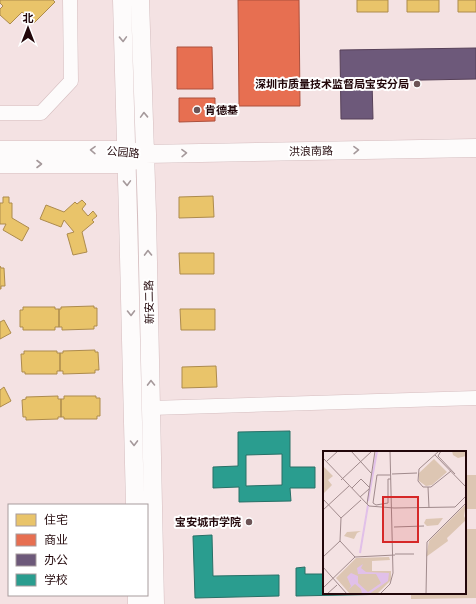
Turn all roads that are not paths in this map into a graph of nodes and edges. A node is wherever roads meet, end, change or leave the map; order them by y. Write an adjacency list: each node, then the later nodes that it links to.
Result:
1 (70, 0): 4 (lane)
2 (122, 0): 8 (main road, 新安二路, one-way to 8)
3 (140, 0): 7 (main road, 新安二路, one-way to 3)
4 (0, 113)
5 (476, 148): 7 (main road, 洪浪南路, one-way to 5)
6 (0, 150): 8 (main road, 公园路, one-way to 6)
7 (146, 154): 8 (main road, 公园路); 11 (main road, 新安二路, one-way to 7)
8 (127, 157): 9 (main road, 公园路, one-way to 8); 12 (main road, 新安二路, one-way to 12)
9 (0, 164)
10 (476, 398): 11 (lane)
11 (151, 408): 13 (main road, 新安二路)
12 (135, 504)
13 (155, 604)

